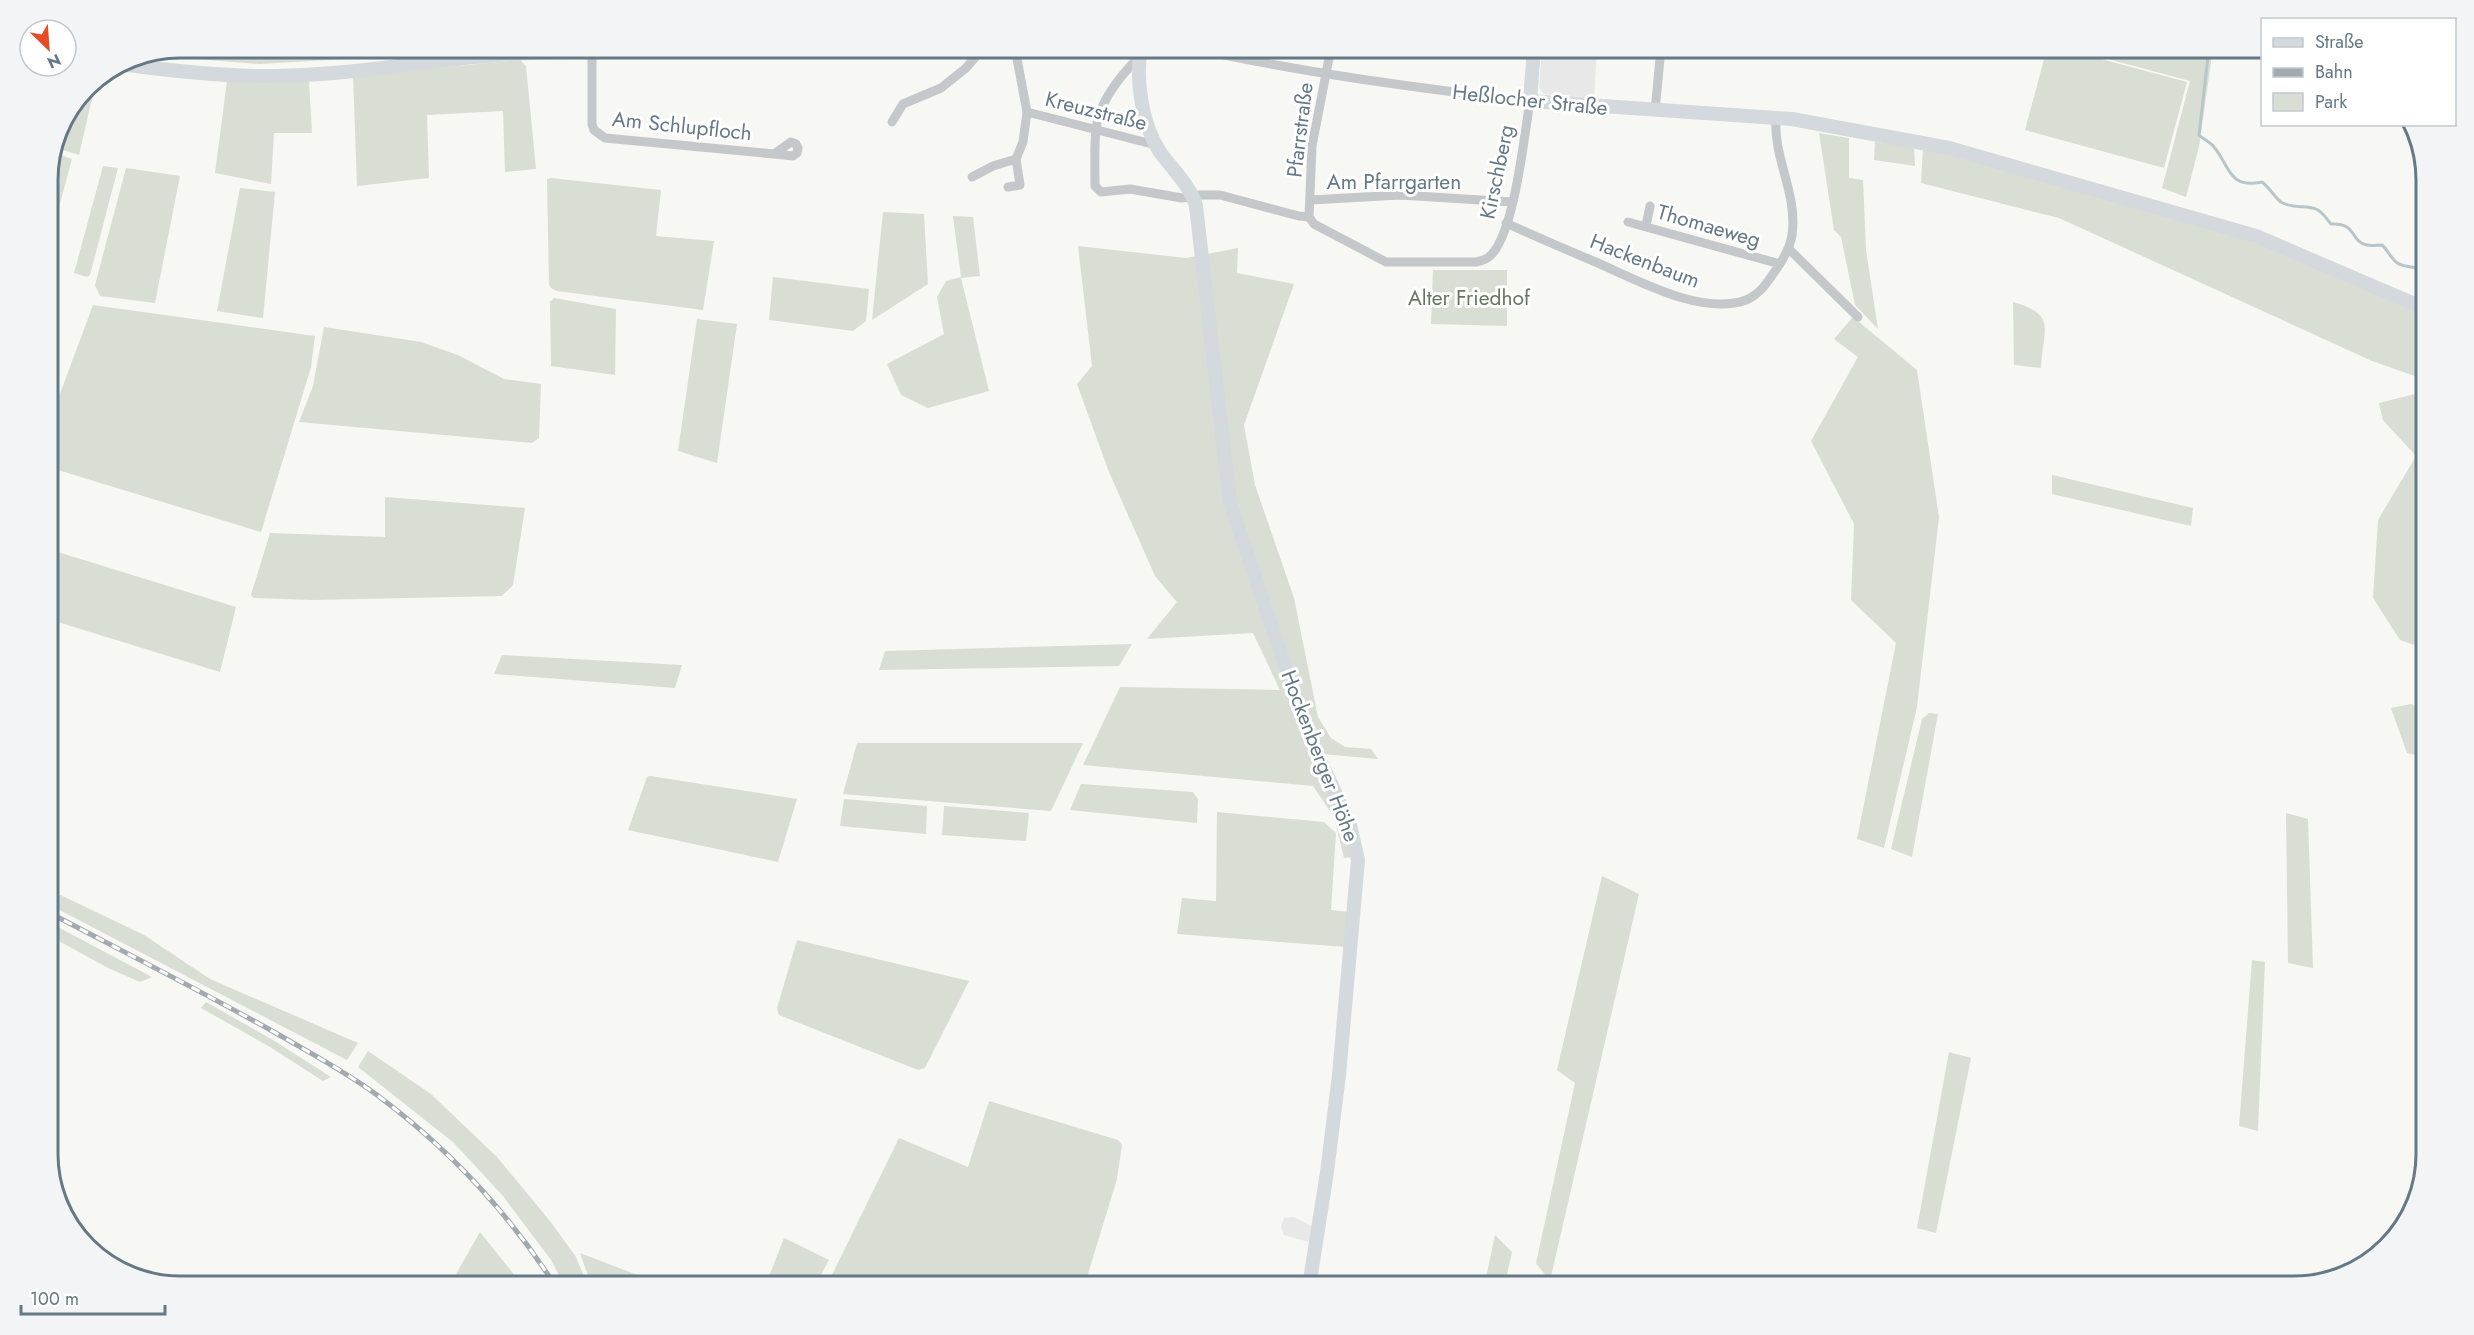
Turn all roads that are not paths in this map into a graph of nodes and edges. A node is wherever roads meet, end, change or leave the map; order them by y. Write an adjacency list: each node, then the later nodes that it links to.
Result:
1 (1246, 58): 12 (street, Heßlocher Straße)
2 (1329, 58): 12 (street, Pfarrstraße)
3 (1533, 58): 13 (street)
4 (1660, 58): 14 (street)
5 (471, 59): 11 (street)
6 (592, 59): 20 (street, Am Schlupfloch)
7 (974, 59): 17 (street)
8 (1017, 59): 15 (street)
9 (1135, 59): 18 (street)
10 (1140, 59): 19 (street)
11 (139, 66)
12 (1326, 74): 13 (street, Heßlocher Straße); 25 (street, Pfarrstraße)
13 (1530, 101): 14 (street, Heßlocher Straße); 26 (street, Kirschberg)
14 (1655, 111): 16 (street, Heßlocher Straße)
15 (1027, 112): 18 (street, Kreuzstraße); 21 (street)
16 (1776, 118): 32 (street, Hackenbaum); 34 (street, Heßlocher Straße)
17 (892, 122)
18 (1096, 129): 19 (street, Kreuzstraße); 24 (street, Kirschberg)
19 (1156, 145): 24 (street)
20 (774, 154)
21 (1016, 159): 22 (street); 23 (street)
22 (972, 177)
23 (1008, 187)
24 (1193, 197): 28 (street, Kirschberg); 36 (street, Hockenberger Höhe)
25 (1311, 200): 26 (street, Am Pfarrgarten); 28 (street, Pfarrstraße)
26 (1513, 202): 30 (street, Kirschberg)
27 (1650, 206): 31 (street)
28 (1309, 217): 30 (street, Kirschberg)
29 (1628, 222): 31 (street, Thomaeweg)
30 (1506, 224): 33 (street, Hackenbaum)
31 (1646, 226): 33 (street, Thomaeweg)
32 (1789, 249): 33 (street, Hackenbaum); 35 (street)
33 (1780, 264)
34 (2415, 304)
35 (1858, 317)
36 (1311, 1276)

